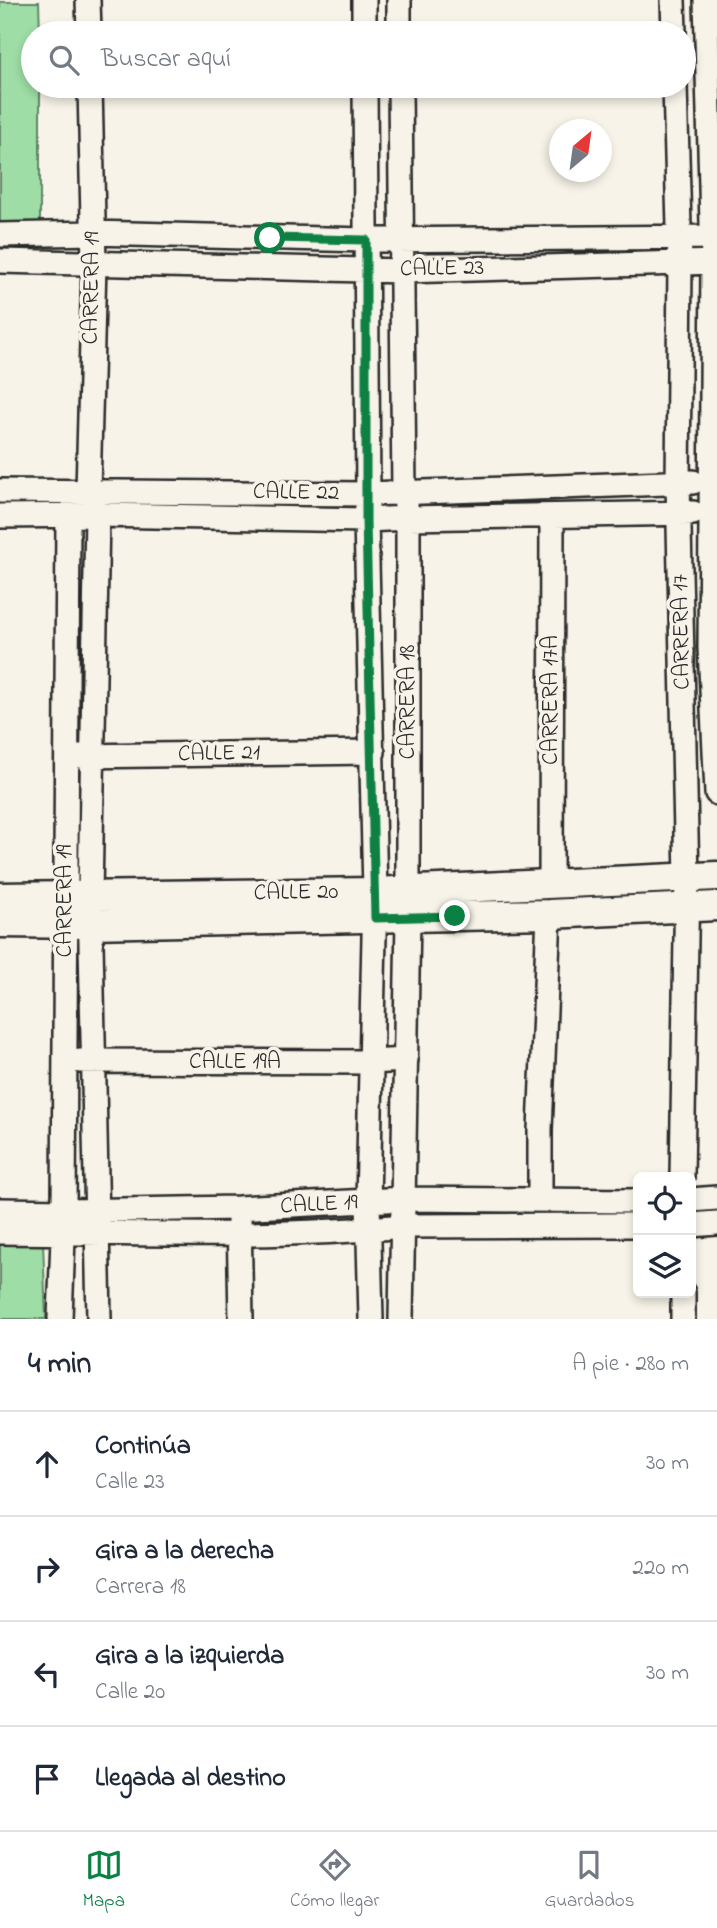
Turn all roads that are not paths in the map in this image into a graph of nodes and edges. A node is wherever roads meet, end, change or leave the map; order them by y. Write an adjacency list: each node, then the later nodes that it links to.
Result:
1 (88, 0): 6 (street)
2 (364, 0): 7 (street)
3 (399, 0): 8 (street)
4 (673, 0): 9 (street)
5 (706, 0): 17 (street, CARRERA 17)
6 (89, 21)
7 (364, 21)
8 (400, 21)
9 (674, 21)
10 (90, 98): 14 (street, CARRERA 19)
11 (365, 98): 19 (street, CARRERA 18)
12 (400, 98): 18 (street, CARRERA 18)
13 (675, 98): 16 (street, CARRERA 17)
14 (93, 233): 15 (street, CALLE 23); 19 (street, CALLE 23); 23 (street, CARRERA 19)
15 (0, 235)
16 (679, 237): 17 (street, CALLE 23); 18 (street, CALLE 23); 22 (street, CARRERA 17)
17 (715, 237): 21 (street, CARRERA 17)
18 (401, 239): 19 (street, CALLE 23); 25 (street, CARRERA 18)
19 (366, 240): 24 (street, CARRERA 18)
20 (0, 261): 23 (street, CALLE 23)
21 (715, 262): 22 (street, CALLE 23); 26 (street, CARRERA 17)
22 (680, 263): 25 (street, CALLE 23); 27 (street, CARRERA 17)
23 (94, 264): 24 (street, CALLE 23); 29 (street, CARRERA 19)
24 (367, 270): 25 (street, CALLE 23); 31 (street, CARRERA 18)
25 (403, 271): 30 (street, CARRERA 18)
26 (714, 482): 27 (street, CALLE 22); 33 (street, CARRERA 17)
27 (678, 483): 30 (street, CALLE 22); 32 (street, CARRERA 17)
28 (0, 491): 29 (street, CALLE 22)
29 (88, 491): 31 (street, CALLE 22); 34 (street); 35 (street, CARRERA 19)
30 (404, 493): 31 (street, CALLE 22); 38 (street, CARRERA 18)
31 (368, 494): 39 (street, CARRERA 18)
32 (679, 513): 33 (street, CALLE 22); 37 (street, CALLE 22); 41 (street, CARRERA 17)
33 (714, 513): 40 (street, CARRERA 17)
34 (68, 515): 35 (street, CALLE 22); 36 (street, CALLE 22); 43 (street, CARRERA 19)
35 (97, 515): 39 (street, CALLE 22); 44 (street, CARRERA 19)
36 (0, 516)
37 (551, 516): 38 (street, CALLE 22); 48 (street, CARRERA 17A)
38 (408, 518): 39 (street, CALLE 22); 50 (street, CARRERA 18)
39 (366, 520): 42 (street, CARRERA 18)
40 (713, 648): 41 (street); 45 (street, CARRERA 17)
41 (682, 650): 47 (street, CARRERA 17)
42 (373, 752): 44 (street, CALLE 21); 51 (street, CARRERA 18)
43 (66, 755): 44 (street, CALLE 21); 54 (street, CARRERA 19)
44 (93, 756): 54 (street, CARRERA 19)
45 (717, 793)
46 (717, 876): 47 (street, CALLE 20)
47 (687, 878): 48 (street, CALLE 20); 53 (street, CARRERA 17)
48 (551, 884): 50 (street, CALLE 20)
49 (0, 897): 54 (street, CALLE 20)
50 (408, 904): 51 (street, CALLE 20); 55 (street, CALLE 20); 57 (street, CARRERA 18)
51 (375, 905): 54 (street, CALLE 20); 60 (street, CARRERA 18)
52 (717, 906): 53 (street, CALLE 20)
53 (686, 907): 55 (street, CALLE 20); 61 (street, CARRERA 17)
54 (78, 910): 56 (street, CALLE 20); 58 (street, CARRERA 19); 59 (street, CARRERA 19)
55 (549, 914): 64 (street)
56 (0, 923)
57 (406, 1060): 60 (street, CALLE 19A); 63 (street, CARRERA 18)
58 (94, 1061): 59 (street, CALLE 19A); 60 (street, CALLE 19A); 70 (street, CARRERA 19)
59 (64, 1062): 71 (street, CARRERA 19)
60 (370, 1062): 67 (street, CARRERA 18)
61 (682, 1172)
62 (717, 1198): 65 (street)
63 (404, 1199): 64 (street, CALLE 19); 67 (street, CALLE 19); 75 (street, CARRERA 18)
64 (540, 1200): 66 (street, CALLE 19)
65 (696, 1200)
66 (633, 1201)
67 (368, 1202): 68 (street, CALLE 19); 76 (street, CARRERA 18)
68 (238, 1208): 70 (street, CALLE 19); 78 (street)
69 (0, 1210): 71 (street, CALLE 19)
70 (98, 1221): 71 (street, CALLE 19); 78 (street, CALLE 19); 81 (street, CARRERA 19)
71 (63, 1222): 77 (street, CALLE 19); 80 (street, CARRERA 19)
72 (717, 1223): 74 (street)
73 (633, 1225): 75 (street, CALLE 19)
74 (696, 1225)
75 (404, 1226): 76 (street, CALLE 19); 84 (street, CARRERA 18)
76 (368, 1229): 78 (street, CALLE 19); 83 (street, CARRERA 18)
77 (0, 1232)
78 (239, 1233): 82 (street)
79 (682, 1298): 85 (street)
80 (60, 1319)
81 (99, 1319)
82 (241, 1319)
83 (371, 1319)
84 (401, 1319)
85 (683, 1319)

